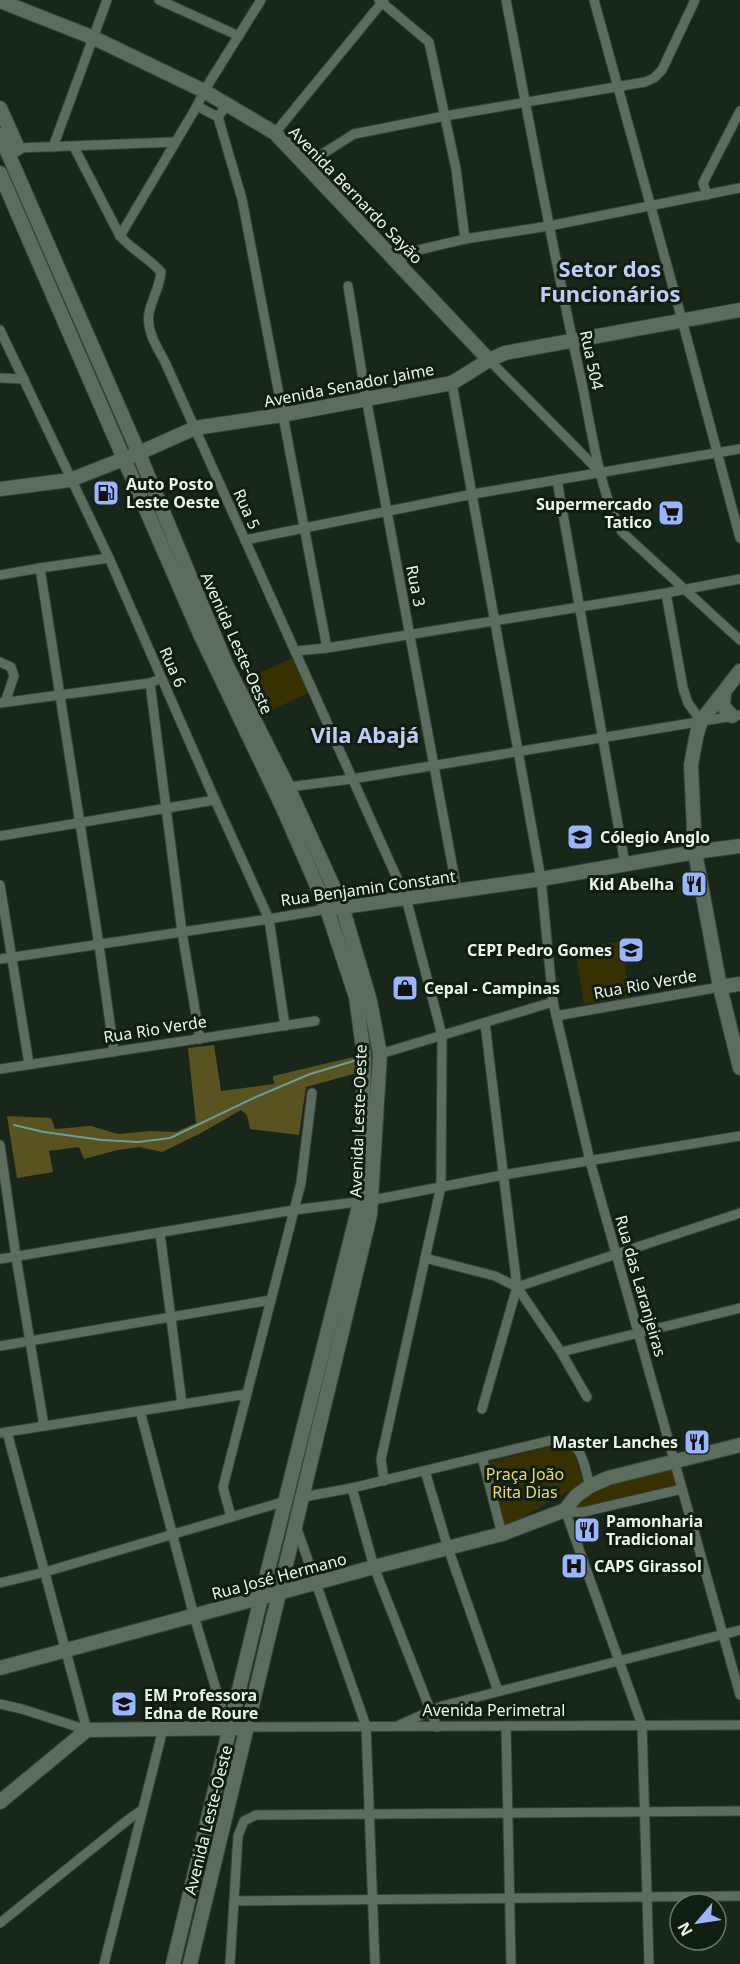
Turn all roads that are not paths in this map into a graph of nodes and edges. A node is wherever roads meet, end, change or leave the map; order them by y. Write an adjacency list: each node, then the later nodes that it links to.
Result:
1 (107, 0): 10 (street)
2 (159, 0): 9 (street)
3 (261, 0): 9 (street)
4 (506, 0): 13 (street, Rua 504)
5 (594, 0): 11 (street)
6 (695, 0): 11 (street)
7 (0, 1): 10 (main road, Avenida Bernardo Sayão)
8 (382, 1): 18 (street); 19 (street)
9 (239, 36): 12 (street)
10 (94, 38): 12 (main road, Avenida Bernardo Sayão); 22 (street)
11 (618, 87): 13 (street); 29 (street)
12 (204, 91): 14 (street); 16 (main road, Avenida Bernardo Sayão)
13 (526, 102): 18 (street); 30 (street, Rua 504)
14 (197, 106): 16 (street); 21 (street)
15 (0, 108): 24 (main road, Avenida Leste-Oeste)
16 (222, 111): 19 (main road, Avenida Bernardo Sayão); 44 (street)
17 (740, 111): 28 (street)
18 (445, 116): 25 (street); 32 (street)
19 (274, 133): 25 (main road, Avenida Bernardo Sayão)
20 (0, 135): 24 (main road, Avenida Leste-Oeste)
21 (174, 142): 23 (street); 31 (street)
22 (53, 147): 23 (street); 24 (street)
23 (74, 147): 31 (street, Rua 5)
24 (13, 151): 49 (main road, Avenida Leste-Oeste)
25 (305, 165): 33 (main road, Avenida Bernardo Sayão)
26 (0, 173): 51 (main road, Avenida Leste-Oeste)
27 (740, 188): 28 (street)
28 (707, 195): 29 (street)
29 (651, 207): 30 (street); 36 (street)
30 (549, 226): 32 (street); 38 (street, Rua 504)
31 (120, 236): 45 (street, Rua 5)
32 (465, 239): 33 (street)
33 (398, 262): 39 (main road, Avenida Bernardo Sayão)
34 (348, 286): 43 (street, Rua 3)
35 (740, 310): 36 (main road, Avenida Senador Jaime)
36 (682, 320): 38 (main road, Avenida Senador Jaime); 50 (street)
37 (0, 330): 41 (street, Rua 6)
38 (572, 340): 39 (main road, Avenida Senador Jaime); 46 (street, Rua 504)
39 (489, 360): 42 (main road, Avenida Senador Jaime); 47 (street, Avenida Bernardo Sayão)
40 (0, 378): 41 (street)
41 (24, 379): 53 (street, Rua 6)
42 (452, 382): 43 (main road, Avenida Senador Jaime); 56 (street, Rua das Laranjeiras)
43 (366, 399): 44 (main road, Avenida Senador Jaime); 57 (street, Rua 3)
44 (282, 415): 45 (main road, Avenida Senador Jaime); 58 (street)
45 (195, 428): 49 (main road, Avenida Senador Jaime); 60 (street, Rua 5)
46 (594, 440): 47 (street); 52 (street, Rua 504)
47 (575, 447): 52 (street, Avenida Bernardo Sayão)
48 (740, 449): 50 (street)
49 (139, 453): 51 (main road, Avenida Senador Jaime); 86 (main road, Avenida Leste-Oeste)
50 (716, 453): 52 (street); 59 (street)
51 (125, 459): 53 (main road, Avenida Senador Jaime); 99 (main road, Avenida Leste-Oeste)
52 (601, 473): 54 (street); 65 (street, Rua 504)
53 (70, 480): 55 (main road, Avenida Senador Jaime); 61 (street, Rua 6)
54 (557, 480): 56 (street); 67 (street)
55 (0, 489)
56 (473, 494): 57 (street); 68 (street, Rua das Laranjeiras)
57 (387, 510): 58 (street); 69 (street, Rua 3)
58 (303, 528): 60 (street); 71 (street)
59 (740, 538)
60 (245, 540): 72 (street, Rua 5)
61 (109, 558): 62 (street); 75 (street, Rua 6)
62 (40, 568): 63 (street); 78 (street)
63 (0, 575)
64 (740, 579): 65 (street)
65 (685, 589): 66 (street); 70 (street, Rua 504)
66 (666, 593): 67 (street); 81 (street)
67 (580, 606): 68 (street); 82 (street)
68 (495, 620): 69 (street); 83 (street, Rua das Laranjeiras)
69 (410, 634): 71 (street); 84 (street, Rua 3)
70 (740, 640)
71 (327, 648): 72 (street)
72 (295, 651): 85 (street, Rua 5)
73 (0, 662): 79 (street)
74 (740, 671): 77 (main road)
75 (161, 678): 76 (street); 87 (street, Rua 6)
76 (150, 683): 78 (street); 88 (street)
77 (724, 694): 80 (main road); 81 (main road)
78 (60, 695): 79 (street); 89 (street)
79 (3, 703)
80 (736, 715): 81 (street)
81 (701, 721): 82 (street); 92 (main road)
82 (602, 738): 83 (street); 93 (street)
83 (519, 751): 84 (street); 94 (street, Rua das Laranjeiras)
84 (434, 765): 85 (street); 96 (street, Rua 3)
85 (352, 779): 86 (street); 97 (street, Rua 5)
86 (288, 787): 98 (main road, Avenida Leste-Oeste)
87 (215, 800): 88 (street); 100 (street, Rua 6)
88 (166, 808): 89 (street); 101 (street)
89 (80, 823): 90 (street); 102 (street)
90 (0, 836)
91 (733, 849): 92 (main road, Rua Benjamin Constant)
92 (695, 852): 93 (main road, Rua Benjamin Constant); 106 (main road)
93 (625, 864): 94 (main road, Rua Benjamin Constant)
94 (541, 879): 96 (main road, Rua Benjamin Constant); 107 (street, Rua das Laranjeiras)
95 (0, 885): 103 (street)
96 (457, 891): 97 (main road, Rua Benjamin Constant)
97 (406, 898): 98 (main road, Rua Benjamin Constant); 112 (street, Rua 5)
98 (342, 906): 99 (main road, Rua Benjamin Constant); 115 (main road, Avenida Leste-Oeste)
99 (327, 909): 100 (street, Rua Benjamin Constant); 125 (main road, Avenida Leste-Oeste)
100 (269, 919): 101 (street, Rua Benjamin Constant); 111 (street, Rua 6)
101 (182, 932): 102 (street, Rua Benjamin Constant); 113 (street)
102 (99, 945): 103 (street, Rua Benjamin Constant); 114 (street)
103 (12, 958): 104 (street, Rua Benjamin Constant); 116 (street)
104 (0, 959)
105 (740, 984): 106 (main road, Rua Rio Verde)
106 (720, 987): 108 (street, Rua Rio Verde); 117 (main road)
107 (553, 1002): 108 (street, Rua das Laranjeiras); 110 (street)
108 (556, 1016): 122 (street, Rua das Laranjeiras)
109 (315, 1021): 111 (street, Rua Rio Verde)
110 (485, 1023): 112 (street); 123 (street)
111 (285, 1026): 113 (street, Rua Rio Verde)
112 (442, 1035): 115 (street); 124 (street, Rua 5)
113 (200, 1039): 114 (street, Rua Rio Verde)
114 (114, 1052): 116 (street, Rua Rio Verde)
115 (380, 1054): 125 (main road, Avenida Leste-Oeste)
116 (29, 1064): 118 (street, Rua Rio Verde)
117 (740, 1068)
118 (0, 1069)
119 (312, 1093): 126 (street)
120 (740, 1136): 122 (street)
121 (0, 1145): 128 (street)
122 (590, 1161): 123 (street); 130 (street, Rua das Laranjeiras)
123 (503, 1175): 124 (street); 134 (street)
124 (441, 1186): 125 (street); 132 (street, Rua 5)
125 (366, 1201): 126 (street); 157 (main road, Avenida Leste-Oeste); 158 (main road, Avenida Leste-Oeste)
126 (294, 1210): 129 (street); 135 (street)
127 (740, 1212): 130 (street)
128 (5, 1214): 131 (street)
129 (160, 1233): 131 (street); 137 (street)
130 (616, 1254): 134 (street); 138 (street, Rua das Laranjeiras)
131 (16, 1257): 133 (street); 139 (street)
132 (424, 1258): 134 (street); 153 (street, Rua 5)
133 (0, 1259)
134 (517, 1287): 141 (street); 145 (street)
135 (271, 1300): 137 (street); 142 (street)
136 (740, 1308): 138 (street)
137 (171, 1317): 139 (street); 144 (street)
138 (638, 1332): 141 (street); 151 (street, Rua das Laranjeiras)
139 (30, 1341): 140 (street); 147 (street)
140 (0, 1346)
141 (561, 1352): 143 (street)
142 (247, 1395): 144 (street); 160 (street)
143 (587, 1396)
144 (182, 1404): 146 (street)
145 (482, 1409)
146 (140, 1411): 147 (street); 163 (street)
147 (44, 1426): 148 (street)
148 (4, 1432): 166 (street)
149 (740, 1446): 151 (main road, Rua José Hermano)
150 (482, 1457): 152 (street); 154 (street); 162 (street)
151 (674, 1462): 154 (main road, Rua José Hermano); 156 (street, Rua das Laranjeiras)
152 (425, 1471): 153 (street); 164 (street)
153 (384, 1480): 155 (street)
154 (590, 1486): 159 (main road, Rua José Hermano)
155 (352, 1488): 157 (street); 165 (street)
156 (682, 1489): 159 (street, Rua José Hermano); 173 (street, Rua das Laranjeiras)
157 (303, 1497): 161 (main road, Avenida Leste-Oeste)
158 (286, 1501): 160 (street); 170 (main road, Avenida Leste-Oeste)
159 (565, 1510): 162 (main road, Rua José Hermano); 175 (street)
160 (231, 1518): 163 (street)
161 (296, 1526): 167 (street); 169 (main road, Avenida Leste-Oeste)
162 (502, 1534): 164 (main road, Rua José Hermano)
163 (172, 1535): 166 (street); 171 (street)
164 (448, 1548): 165 (main road, Rua José Hermano); 177 (street)
165 (374, 1567): 167 (main road, Rua José Hermano); 180 (street)
166 (45, 1572): 168 (street); 174 (street)
167 (316, 1582): 169 (main road, Rua José Hermano); 181 (street)
168 (0, 1583)
169 (281, 1592): 170 (main road, Rua José Hermano); 186 (main road, Avenida Leste-Oeste)
170 (261, 1598): 171 (main road, Rua José Hermano); 188 (main road, Avenida Leste-Oeste)
171 (194, 1616): 174 (main road, Rua José Hermano); 188 (street)
172 (740, 1630): 173 (street)
173 (723, 1634): 175 (street); 178 (street, Rua das Laranjeiras)
174 (66, 1652): 176 (main road, Rua José Hermano); 190 (street)
175 (619, 1661): 177 (street); 182 (street)
176 (0, 1668)
177 (498, 1691): 180 (street)
178 (740, 1695)
179 (0, 1704): 190 (street)
180 (429, 1711): 184 (street); 187 (street)
181 (366, 1725): 184 (street, Avenida Perimetral); 186 (street, Avenida Perimetral); 196 (street)
182 (642, 1725): 183 (street, Avenida Perimetral); 185 (street, Avenida Perimetral); 194 (street)
183 (740, 1725)
184 (396, 1726): 187 (street, Avenida Perimetral)
185 (506, 1726): 187 (street, Avenida Perimetral); 195 (street)
186 (248, 1727): 188 (main road); 205 (main road, Avenida Leste-Oeste)
187 (437, 1727)
188 (231, 1728): 189 (main road); 204 (main road, Avenida Leste-Oeste)
189 (163, 1729): 190 (main road); 192 (street)
190 (87, 1730): 191 (main road)
191 (0, 1802)
192 (142, 1810): 202 (street); 203 (street)
193 (740, 1811): 194 (street)
194 (645, 1812): 195 (street); 198 (street)
195 (507, 1813): 196 (street); 199 (street)
196 (371, 1814): 200 (street); 201 (street)
197 (740, 1896): 198 (street)
198 (647, 1897): 199 (street); 209 (street)
199 (509, 1899): 200 (street); 208 (street)
200 (373, 1900): 201 (street); 207 (street)
201 (234, 1902): 206 (street)
202 (0, 1923)
203 (104, 1964)
204 (173, 1964)
205 (190, 1964)
206 (230, 1964)
207 (375, 1964)
208 (511, 1964)
209 (649, 1964)

